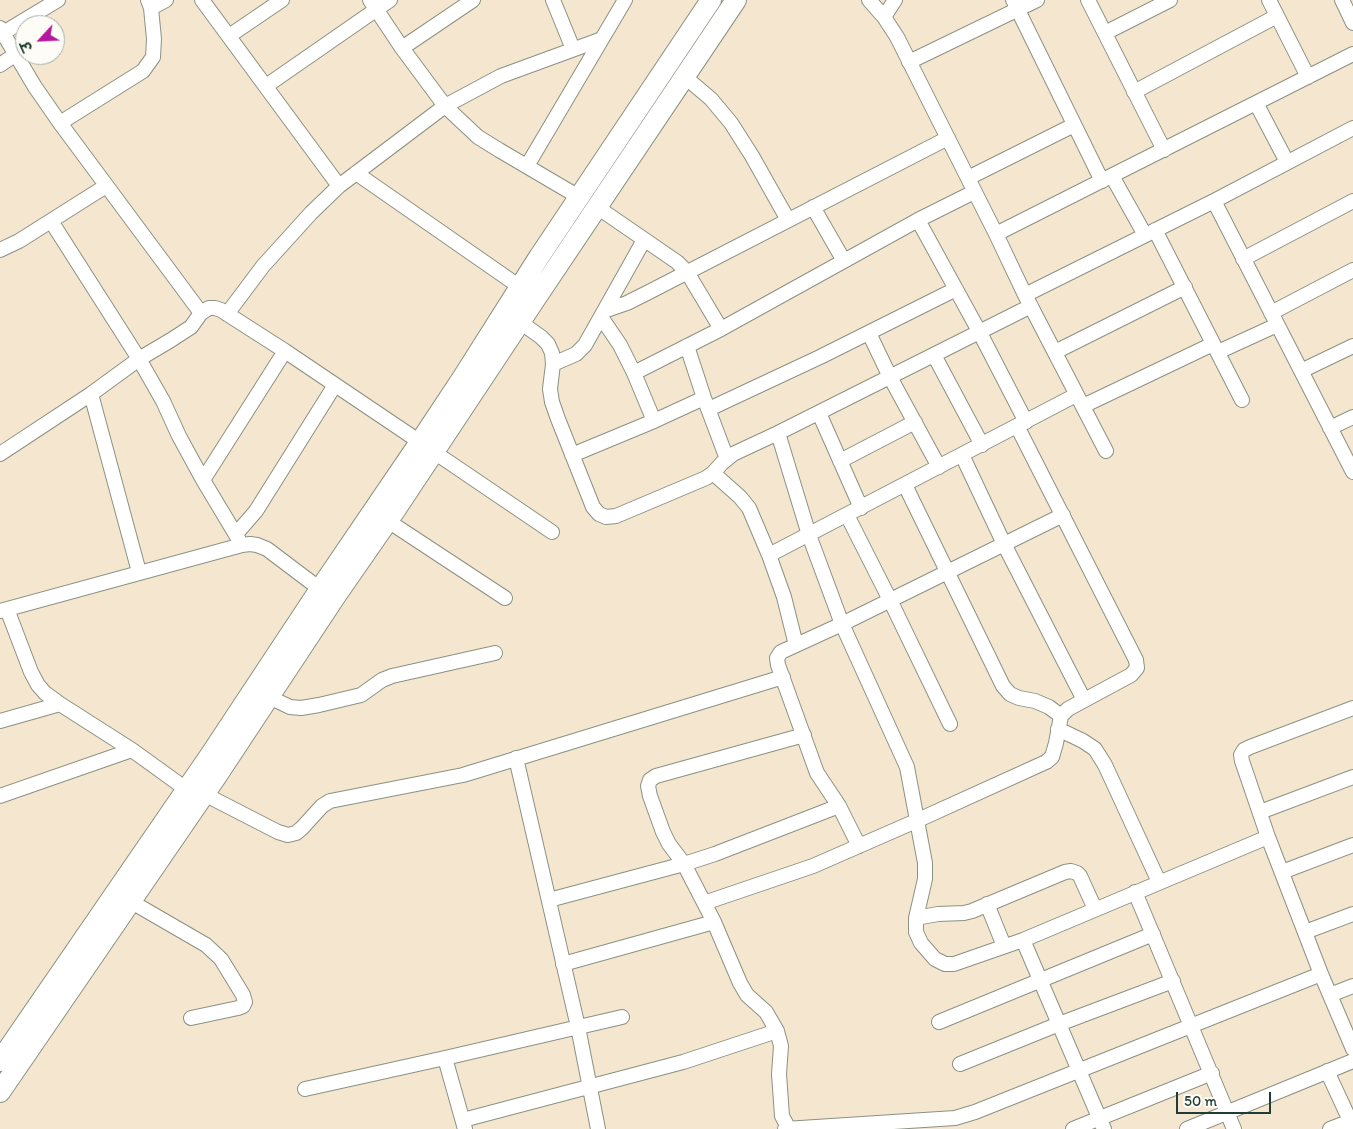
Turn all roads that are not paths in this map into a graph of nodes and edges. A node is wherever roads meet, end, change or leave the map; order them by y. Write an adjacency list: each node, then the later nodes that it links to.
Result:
1 (58, 0): 24 (street)
2 (166, 0): 18 (street)
3 (202, 0): 26 (street)
4 (282, 0): 26 (street)
5 (390, 0): 19 (street)
6 (473, 0): 28 (street)
7 (553, 0): 29 (street)
8 (625, 0): 27 (street)
9 (711, 0): 55 (highway)
10 (736, 0): 37 (highway)
11 (869, 0): 22 (street)
12 (895, 0): 22 (street)
13 (1037, 0): 20 (street)
14 (1088, 0): 25 (street)
15 (1170, 0): 25 (street)
16 (1269, 0): 21 (street)
17 (1342, 0): 23 (street)
18 (149, 4): 42 (street)
19 (373, 5): 28 (street); 38 (street)
20 (1015, 5): 33 (street); 43 (street)
21 (1277, 16): 36 (street); 39 (street)
22 (884, 17): 33 (street)
23 (1353, 24)
24 (1, 31): 30 (street)
25 (1105, 33): 39 (street)
26 (229, 36): 38 (street)
27 (602, 39): 29 (street); 48 (street)
28 (402, 48): 41 (street)
29 (572, 49): 41 (street)
30 (15, 52)
31 (1353, 54): 36 (street)
32 (15, 55): 34 (street)
33 (909, 62): 45 (street)
34 (0, 65)
35 (22, 65): 42 (street)
36 (1308, 77): 40 (street)
37 (685, 78): 58 (highway); 60 (street)
38 (266, 86): 53 (street)
39 (1134, 92): 46 (street)
40 (1256, 103): 46 (street); 47 (street)
41 (445, 106): 48 (street); 49 (street)
42 (60, 123): 52 (street)
43 (1074, 126): 50 (street); 51 (street)
44 (1353, 128): 47 (street)
45 (948, 138): 50 (street); 59 (street)
46 (1164, 150): 51 (street)
47 (1288, 162): 56 (street)
48 (527, 166): 55 (street)
49 (356, 173): 53 (street); 71 (street)
50 (968, 178): 54 (street)
51 (1107, 179): 63 (street); 64 (street)
52 (106, 186): 62 (street); 75 (street)
53 (339, 186): 76 (street)
54 (974, 192): 61 (street); 64 (street)
55 (579, 197): 71 (highway)
56 (1214, 201): 63 (street); 67 (street)
57 (1353, 201): 67 (street)
58 (597, 207): 65 (street); 79 (highway)
59 (813, 207): 60 (street); 68 (street)
60 (788, 220): 70 (street)
61 (918, 220): 68 (street); 73 (street)
62 (51, 221): 66 (street); 89 (street)
63 (1150, 233): 72 (street); 74 (street)
64 (996, 234): 74 (street)
65 (644, 240): 70 (street); 77 (street)
66 (0, 250)
67 (1243, 259): 78 (street)
68 (844, 261): 80 (street)
69 (1353, 270): 78 (street)
70 (687, 272): 77 (street); 80 (street)
71 (520, 287): 107 (highway)
72 (1185, 287): 85 (street); 87 (street)
73 (956, 289): 81 (street); 82 (street)
74 (1028, 301): 81 (street); 87 (street)
75 (200, 313): 76 (street); 89 (street)
76 (227, 314): 86 (street)
77 (602, 314): 90 (street); 92 (street)
78 (1274, 319): 85 (street); 91 (street)
79 (520, 322): 90 (street); 107 (highway)
80 (721, 329): 83 (street)
81 (980, 332): 88 (street); 103 (street)
82 (869, 333): 93 (street); 98 (street)
83 (687, 346): 92 (street); 98 (street)
84 (1353, 346): 91 (street)
85 (1215, 348): 96 (street); 97 (street)
86 (284, 351): 94 (street); 117 (street)
87 (1055, 352): 97 (street)
88 (934, 356): 93 (street); 106 (street)
89 (139, 359): 95 (street); 117 (street)
90 (553, 364): 110 (street)
91 (1301, 371): 104 (street)
92 (634, 373): 101 (street)
93 (890, 377): 99 (street); 102 (street)
94 (335, 385): 107 (street); 125 (street)
95 (91, 394): 109 (street); 128 (street)
96 (1242, 400)
97 (1080, 401): 103 (street); 108 (street)
98 (706, 404): 101 (street); 112 (street)
99 (819, 413): 105 (street); 113 (street)
100 (1353, 417): 104 (street)
101 (654, 421): 110 (street)
102 (915, 422): 113 (street); 114 (street)
103 (1021, 424): 106 (street); 121 (street)
104 (1330, 428): 115 (street)
105 (778, 433): 112 (street); 124 (street)
106 (982, 445): 111 (street)
107 (427, 447): 122 (highway); 123 (street); 130 (highway)
108 (1106, 451)
109 (0, 454)
110 (572, 455): 116 (street)
111 (962, 455): 114 (street); 126 (street)
112 (727, 459): 116 (street)
113 (840, 461): 119 (street)
114 (938, 467): 118 (street)
115 (1353, 472)
116 (713, 473): 127 (street)
117 (203, 480): 125 (street)
118 (904, 485): 119 (street); 129 (street)
119 (861, 508): 120 (street)
120 (847, 515): 124 (street); 132 (street)
121 (1062, 515): 126 (street); 139 (street)
122 (388, 521): 131 (street); 138 (highway)
123 (552, 532)
124 (809, 535): 127 (street); 134 (street)
125 (239, 540): 128 (street); 130 (street)
126 (1004, 544): 129 (street); 139 (street)
127 (769, 555): 135 (street)
128 (140, 572): 133 (street)
129 (947, 573): 132 (street); 143 (street)
130 (320, 589): 149 (highway)
131 (505, 598)
132 (890, 600): 134 (street); 144 (street)
133 (3, 610): 140 (street)
134 (842, 624): 135 (street); 153 (street)
135 (796, 645): 137 (street)
136 (496, 653): 138 (street)
137 (783, 678): 145 (street); 147 (street)
138 (269, 697): 149 (highway)
139 (1084, 700): 143 (street)
140 (60, 704): 142 (street); 146 (street)
141 (1353, 708): 152 (street)
142 (0, 721)
143 (1059, 722): 153 (street); 159 (street)
144 (950, 724)
145 (804, 735): 151 (street); 157 (street)
146 (132, 750): 149 (street); 150 (street)
147 (516, 758): 149 (street); 161 (street)
148 (1353, 777): 152 (street)
149 (195, 792): 162 (highway); 188 (highway)
150 (0, 796)
151 (838, 806): 156 (street); 157 (street)
152 (1260, 812): 154 (street)
153 (916, 821): 156 (street); 167 (street)
154 (1268, 837): 158 (street); 159 (street)
155 (1353, 845): 158 (street)
156 (859, 846): 163 (street)
157 (684, 864): 161 (street); 163 (street)
158 (1282, 872): 169 (street)
159 (1159, 882): 160 (street)
160 (1135, 892): 165 (street); 170 (street)
161 (549, 900): 173 (street)
162 (130, 901): 180 (street); 196 (highway)
163 (704, 903): 168 (street)
164 (987, 904): 165 (street); 167 (street); 172 (street)
165 (1095, 909): 171 (street)
166 (1353, 914): 169 (street)
167 (916, 918): 172 (street)
168 (714, 922): 173 (street); 185 (street)
169 (1305, 932): 174 (street)
170 (1153, 934): 175 (street); 176 (street)
171 (1023, 940): 172 (street); 176 (street)
172 (1004, 946)
173 (563, 964): 184 (street)
174 (1321, 974): 178 (street); 183 (street)
175 (1173, 980): 182 (street); 183 (street)
176 (1040, 981): 181 (street); 182 (street)
177 (1353, 986): 178 (street)
178 (1330, 995): 186 (street)
179 (622, 1017): 184 (street)
180 (191, 1018)
181 (939, 1022)
182 (1059, 1024): 190 (street); 191 (street)
183 (1192, 1025): 191 (street); 193 (street)
184 (578, 1027): 187 (street); 194 (street)
185 (777, 1031): 194 (street); 204 (street)
186 (1353, 1049)
187 (445, 1058): 195 (street); 199 (street)
188 (0, 1061)
189 (1353, 1061): 192 (street)
190 (960, 1064)
191 (1080, 1071): 200 (street); 201 (street)
192 (1328, 1071): 197 (street); 198 (street)
193 (1212, 1073): 197 (street); 200 (street)
194 (590, 1085): 199 (street); 202 (street)
195 (305, 1089)
196 (0, 1092)
197 (1228, 1112): 206 (street); 207 (street)
198 (1352, 1123): 208 (street)
199 (464, 1124)
200 (1101, 1124): 205 (street)
201 (910, 1125): 204 (street)
202 (598, 1129)
203 (785, 1129): 204 (street)
204 (789, 1129)
205 (1073, 1129)
206 (1187, 1129)
207 (1234, 1129)
208 (1330, 1129)

